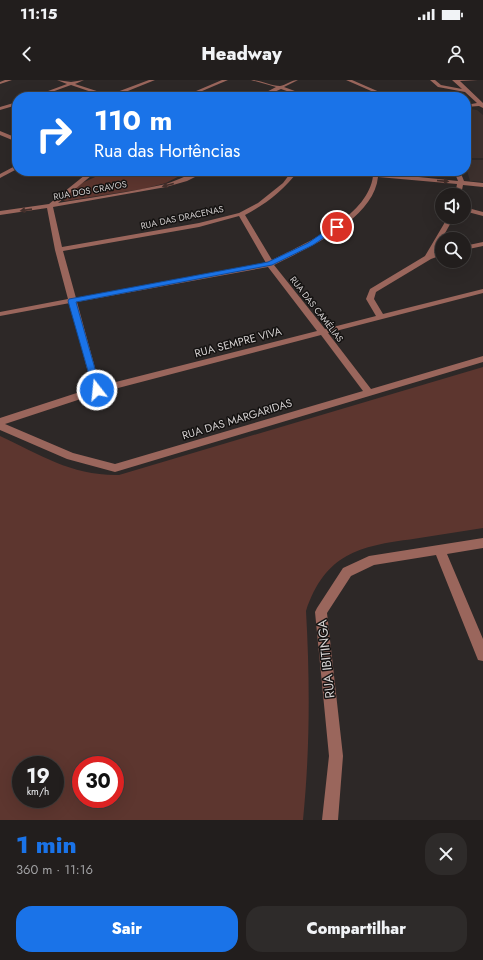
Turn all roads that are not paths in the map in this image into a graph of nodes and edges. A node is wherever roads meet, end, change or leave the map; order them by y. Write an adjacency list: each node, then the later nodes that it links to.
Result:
1 (10, 80): 12 (street)
2 (59, 80): 13 (street)
3 (82, 80): 13 (street)
4 (153, 80): 18 (street)
5 (226, 80): 19 (street)
6 (253, 80): 14 (street)
7 (296, 80): 14 (street)
8 (348, 80): 22 (street)
9 (432, 80): 15 (street)
10 (455, 80): 11 (street); 15 (street)
11 (476, 80)
12 (0, 83)
13 (71, 84): 16 (street); 17 (street)
14 (280, 87): 20 (street); 21 (street)
15 (467, 91)
16 (48, 92)
17 (95, 92)
18 (123, 92)
19 (196, 92)
20 (269, 92)
21 (294, 92)
22 (377, 92)
23 (471, 95): 25 (street)
24 (12, 105): 27 (street)
25 (482, 105): 26 (street)
26 (471, 106)
27 (0, 109)
28 (0, 133): 30 (street)
29 (12, 133): 30 (street)
30 (6, 135): 31 (street); 32 (street)
31 (0, 138)
32 (12, 138)
33 (12, 170): 34 (street)
34 (0, 176)
35 (87, 176): 44 (street)
36 (195, 176): 44 (street, RUA DOS CRAVOS, one-way to 44)
37 (291, 176): 47 (street, RUA DAS DRACENAS)
38 (375, 176): 55 (street)
39 (404, 176): 41 (street, one-way to 41)
40 (458, 176): 41 (street)
41 (460, 182): 42 (street); 43 (street)
42 (483, 185)
43 (459, 188)
44 (50, 207): 46 (street, RUA DOS CRAVOS, one-way to 46); 52 (street)
45 (471, 211): 48 (street)
46 (0, 214)
47 (241, 214): 52 (street, RUA DAS DRACENAS); 55 (street, RUA DAS CAMÉLIAS)
48 (483, 214)
49 (447, 224): 54 (street)
50 (483, 244): 51 (street)
51 (471, 247)
52 (59, 250): 57 (street)
53 (435, 255): 54 (street)
54 (428, 257): 59 (street)
55 (270, 264): 57 (street); 60 (street, RUA DAS CAMÉLIAS)
56 (483, 291): 59 (street, RUA SEMPRE VIVA)
57 (72, 301): 58 (street); 62 (street)
58 (0, 314)
59 (382, 317): 60 (street, RUA SEMPRE VIVA)
60 (322, 332): 62 (street, RUA SEMPRE VIVA); 63 (street, RUA DAS CAMÉLIAS)
61 (483, 359): 63 (street, RUA DAS MARGARIDAS)
62 (97, 390): 64 (street, RUA SEMPRE VIVA)
63 (369, 392): 64 (street, RUA DAS MARGARIDAS)
64 (0, 424)
65 (483, 543): 66 (street, RUA IBITINGA)
66 (440, 550): 67 (street); 68 (street, RUA IBITINGA)
67 (483, 655)
68 (330, 820)

